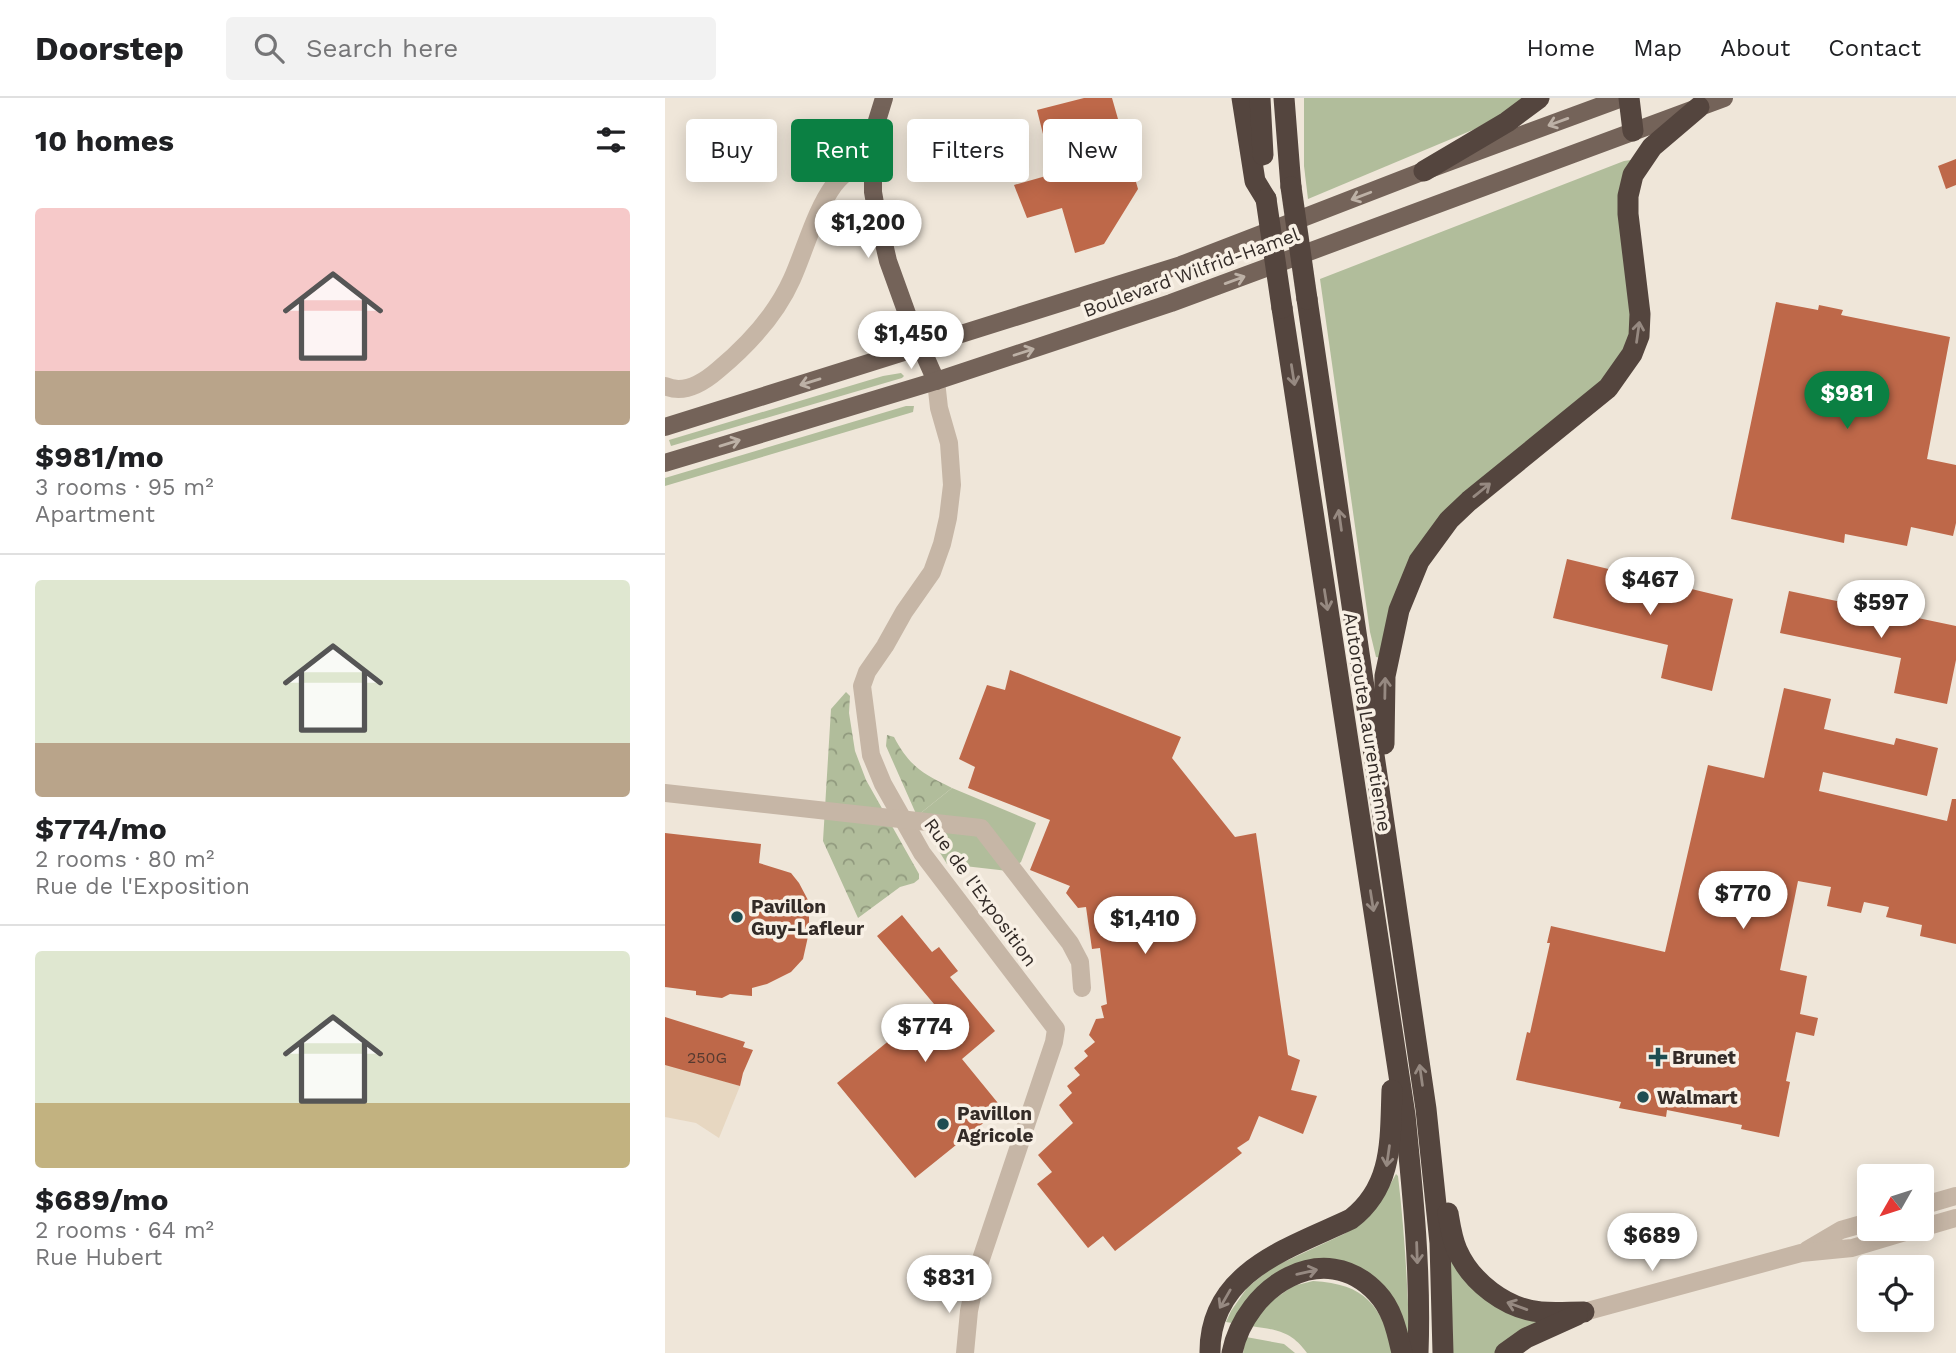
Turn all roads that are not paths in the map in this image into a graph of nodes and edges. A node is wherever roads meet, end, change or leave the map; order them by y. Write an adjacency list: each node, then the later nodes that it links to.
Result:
1 (884, 98): 10 (main road)
2 (1242, 98): 15 (highway)
3 (1260, 98): 15 (highway, Autoroute Laurentienne)
4 (1284, 98): 22 (highway, Autoroute Laurentienne, one-way to 4, bridge)
5 (1539, 98): 12 (highway)
6 (1622, 98): 12 (main road, Boulevard Wilfrid-Hamel, one-way to 12)
7 (1629, 98): 11 (highway)
8 (1724, 98): 9 (main road, Boulevard Wilfrid-Hamel)
9 (1699, 107): 11 (main road, Boulevard Wilfrid-Hamel); 22 (highway, one-way to 9)
10 (878, 119)
11 (1633, 131): 17 (main road, Boulevard Wilfrid-Hamel, one-way to 11)
12 (1425, 171): 16 (main road, Boulevard Wilfrid-Hamel, one-way to 16)
13 (836, 182): 18 (street)
14 (875, 182): 16 (main road)
15 (1266, 199): 25 (highway, Autoroute Laurentienne, one-way to 25, bridge)
16 (922, 347): 17 (main road); 19 (main road, Boulevard Wilfrid-Hamel, one-way to 19)
17 (936, 381): 20 (main road, Boulevard Wilfrid-Hamel, one-way to 17); 23 (street, Rue de l'Exposition)
18 (665, 386)
19 (665, 427)
20 (665, 463)
21 (665, 793): 23 (street)
22 (1383, 805): 26 (highway, Autoroute Laurentienne, one-way to 22)
23 (901, 819): 24 (street); 35 (street, Rue de l'Exposition)
24 (1082, 988)
25 (1394, 1039): 36 (highway, one-way to 36); 39 (highway, Autoroute Laurentienne, one-way to 39)
26 (1433, 1167): 34 (highway, one-way to 26); 40 (highway, Autoroute Laurentienne)
27 (1956, 1196): 28 (street)
28 (1934, 1202)
29 (1956, 1217): 30 (street)
30 (1934, 1224)
31 (1857, 1225): 33 (street)
32 (1875, 1241): 33 (street)
33 (1801, 1253): 34 (street)
34 (1584, 1312): 41 (highway)
35 (965, 1353)
36 (1210, 1353)
37 (1232, 1353): 38 (highway, one-way to 38)
38 (1402, 1353)
39 (1418, 1353)
40 (1443, 1353)
41 (1506, 1353)

